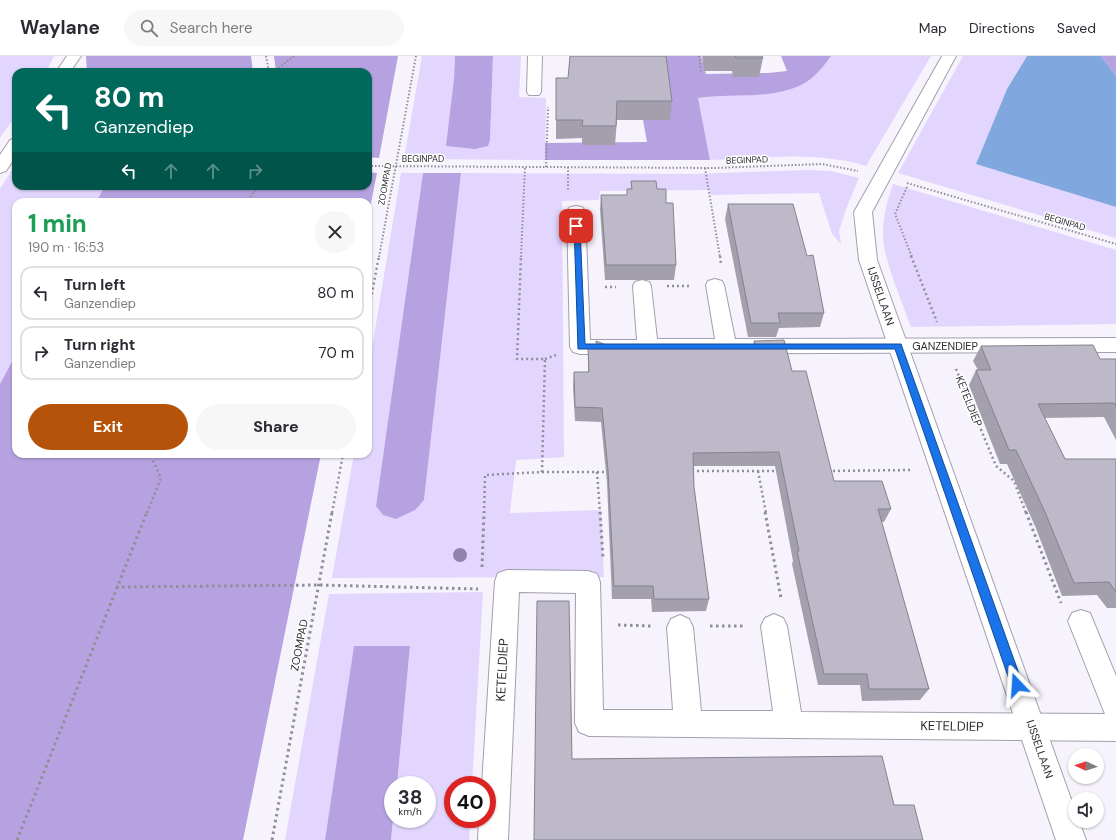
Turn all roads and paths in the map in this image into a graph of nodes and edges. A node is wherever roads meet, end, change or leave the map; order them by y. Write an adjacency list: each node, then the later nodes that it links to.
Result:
1 (74, 56): 8 (street)
2 (266, 56): 9 (path)
3 (294, 56): 10 (path)
4 (416, 56): 15 (path, ZOOMPAD)
5 (535, 56): 12 (street)
6 (699, 56): 11 (path)
7 (949, 56): 20 (street, IJSSELLAAN)
8 (66, 68)
9 (268, 68)
10 (279, 68)
11 (701, 72)
12 (534, 92): 17 (path)
13 (12, 150): 18 (street)
14 (372, 166): 15 (path, BEGINPAD)
15 (395, 166): 16 (path, BEGINPAD); 30 (path, ZOOMPAD)
16 (525, 167): 17 (path, BEGINPAD); 43 (path)
17 (546, 167): 19 (path, BEGINPAD)
18 (0, 168)
19 (705, 168): 20 (path, BEGINPAD); 27 (path)
20 (882, 176): 22 (path, BEGINPAD); 33 (street, IJSSELLAAN)
21 (913, 176): 22 (path)
22 (909, 184): 26 (path, BEGINPAD); 34 (path)
23 (256, 190): 24 (path)
24 (250, 198)
25 (576, 210): 29 (street, GANZENDIEP)
26 (1116, 244)
27 (715, 285): 28 (path); 32 (street)
28 (642, 286): 29 (path); 35 (street)
29 (578, 287): 35 (street, GANZENDIEP)
30 (372, 292)
31 (1116, 345): 34 (street, GANZENDIEP)
32 (726, 346): 33 (street, GANZENDIEP); 35 (street, GANZENDIEP)
33 (898, 346): 34 (street, GANZENDIEP); 38 (street, IJSSELLAAN)
34 (947, 346): 50 (path, KETELDIEP)
35 (648, 347)
36 (152, 458): 48 (path)
37 (342, 458): 47 (path, ZOOMPAD)
38 (942, 470): 42 (path); 57 (street, IJSSELLAAN)
39 (689, 471): 40 (path)
40 (758, 471): 41 (path); 53 (path)
41 (781, 471)
42 (827, 471)
43 (542, 472): 44 (path); 49 (path)
44 (597, 472): 45 (path); 46 (path)
45 (613, 472)
46 (588, 582): 49 (street); 51 (street, KETELDIEP)
47 (319, 585): 48 (path); 49 (path); 60 (path, ZOOMPAD)
48 (116, 587): 59 (path)
49 (494, 589): 61 (street, KETELDIEP)
50 (1081, 621): 54 (street)
51 (588, 625): 52 (path); 55 (street, KETELDIEP)
52 (680, 626): 53 (path); 55 (street)
53 (774, 626): 56 (street)
54 (1116, 709)
55 (688, 724): 56 (street, KETELDIEP)
56 (789, 725): 57 (street, KETELDIEP)
57 (1032, 727): 58 (street, KETELDIEP); 62 (street, IJSSELLAAN)
58 (1116, 728)
59 (17, 840)
60 (272, 840)
61 (493, 840)
62 (1071, 840)

